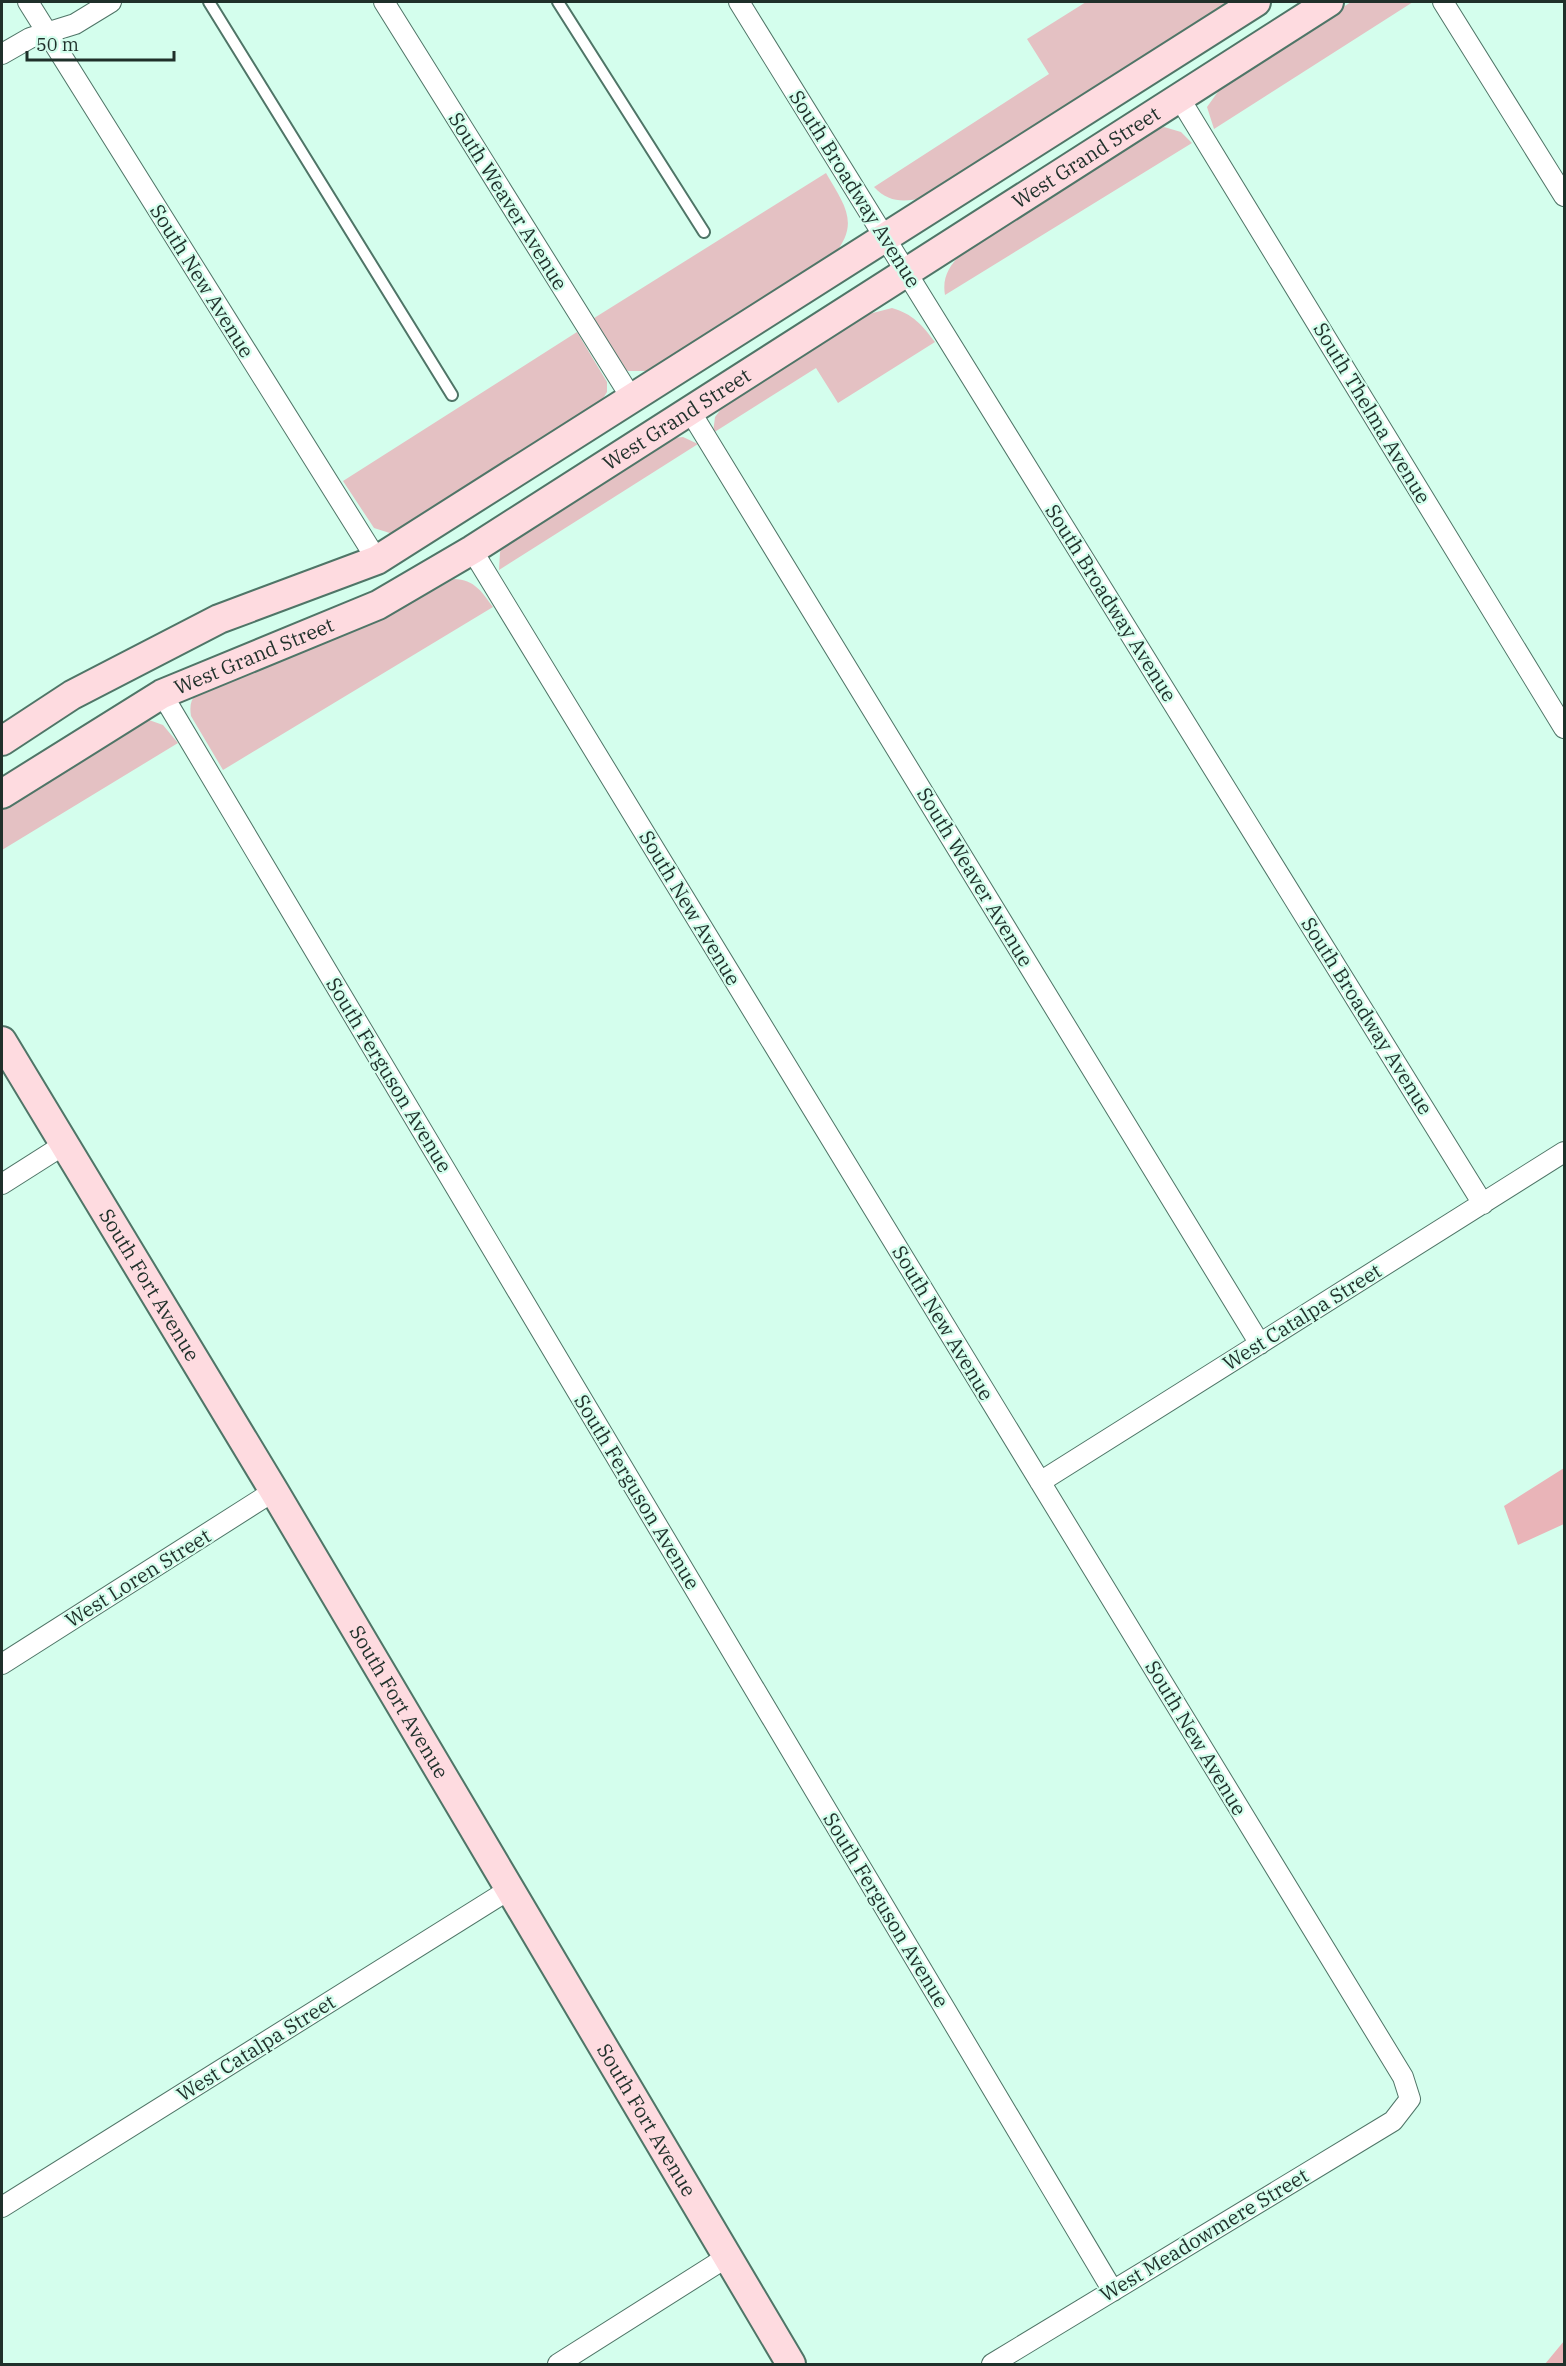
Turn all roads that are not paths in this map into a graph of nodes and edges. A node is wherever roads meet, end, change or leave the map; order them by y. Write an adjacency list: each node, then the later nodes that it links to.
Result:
1 (28, 2): 10 (street, South New Avenue)
2 (111, 2): 10 (street)
3 (209, 2): 17 (lane)
4 (384, 2): 18 (street, South Weaver Avenue)
5 (558, 2): 14 (lane)
6 (739, 2): 15 (street, South Broadway Avenue)
7 (1256, 2): 15 (main road, West Grand Street)
8 (1329, 2): 12 (main road, West Grand Street)
9 (1443, 2): 13 (street)
10 (46, 32): 11 (street); 21 (street, South New Avenue)
11 (2, 54)
12 (1180, 99): 16 (main road, West Grand Street); 23 (street, South Thelma Avenue)
13 (1564, 196)
14 (704, 232)
15 (885, 237): 16 (street, South Broadway Avenue); 18 (main road, West Grand Street)
16 (907, 272): 19 (main road, West Grand Street); 30 (street, South Broadway Avenue)
17 (452, 394)
18 (632, 399): 21 (main road, West Grand Street)
19 (690, 411): 20 (main road, West Grand Street); 31 (street, South Weaver Avenue)
20 (472, 550): 22 (main road, West Grand Street); 32 (street, South New Avenue)
21 (377, 560): 24 (main road, West Grand Street)
22 (162, 694): 25 (main road, West Grand Street); 39 (street, South Ferguson Avenue)
23 (1564, 728)
24 (2, 741)
25 (2, 794)
26 (2, 1045): 27 (main road, South Fort Avenue)
27 (65, 1144): 29 (street); 33 (main road, South Fort Avenue)
28 (1564, 1152): 30 (street, West Catalpa Street)
29 (2, 1184)
30 (1483, 1204): 31 (street, West Catalpa Street)
31 (1260, 1344): 32 (street, West Catalpa Street)
32 (1040, 1482): 36 (street, South New Avenue)
33 (274, 1491): 34 (street, West Loren Street); 35 (main road, South Fort Avenue)
34 (2, 1664)
35 (510, 1889): 37 (street, West Catalpa Street); 38 (main road, South Fort Avenue)
36 (1410, 2099): 39 (street, West Meadowmere Street)
37 (2, 2207)
38 (727, 2257): 40 (street); 41 (main road, South Fort Avenue)
39 (1113, 2291): 42 (street, West Meadowmere Street)
40 (558, 2364)
41 (791, 2364)
42 (992, 2364)

